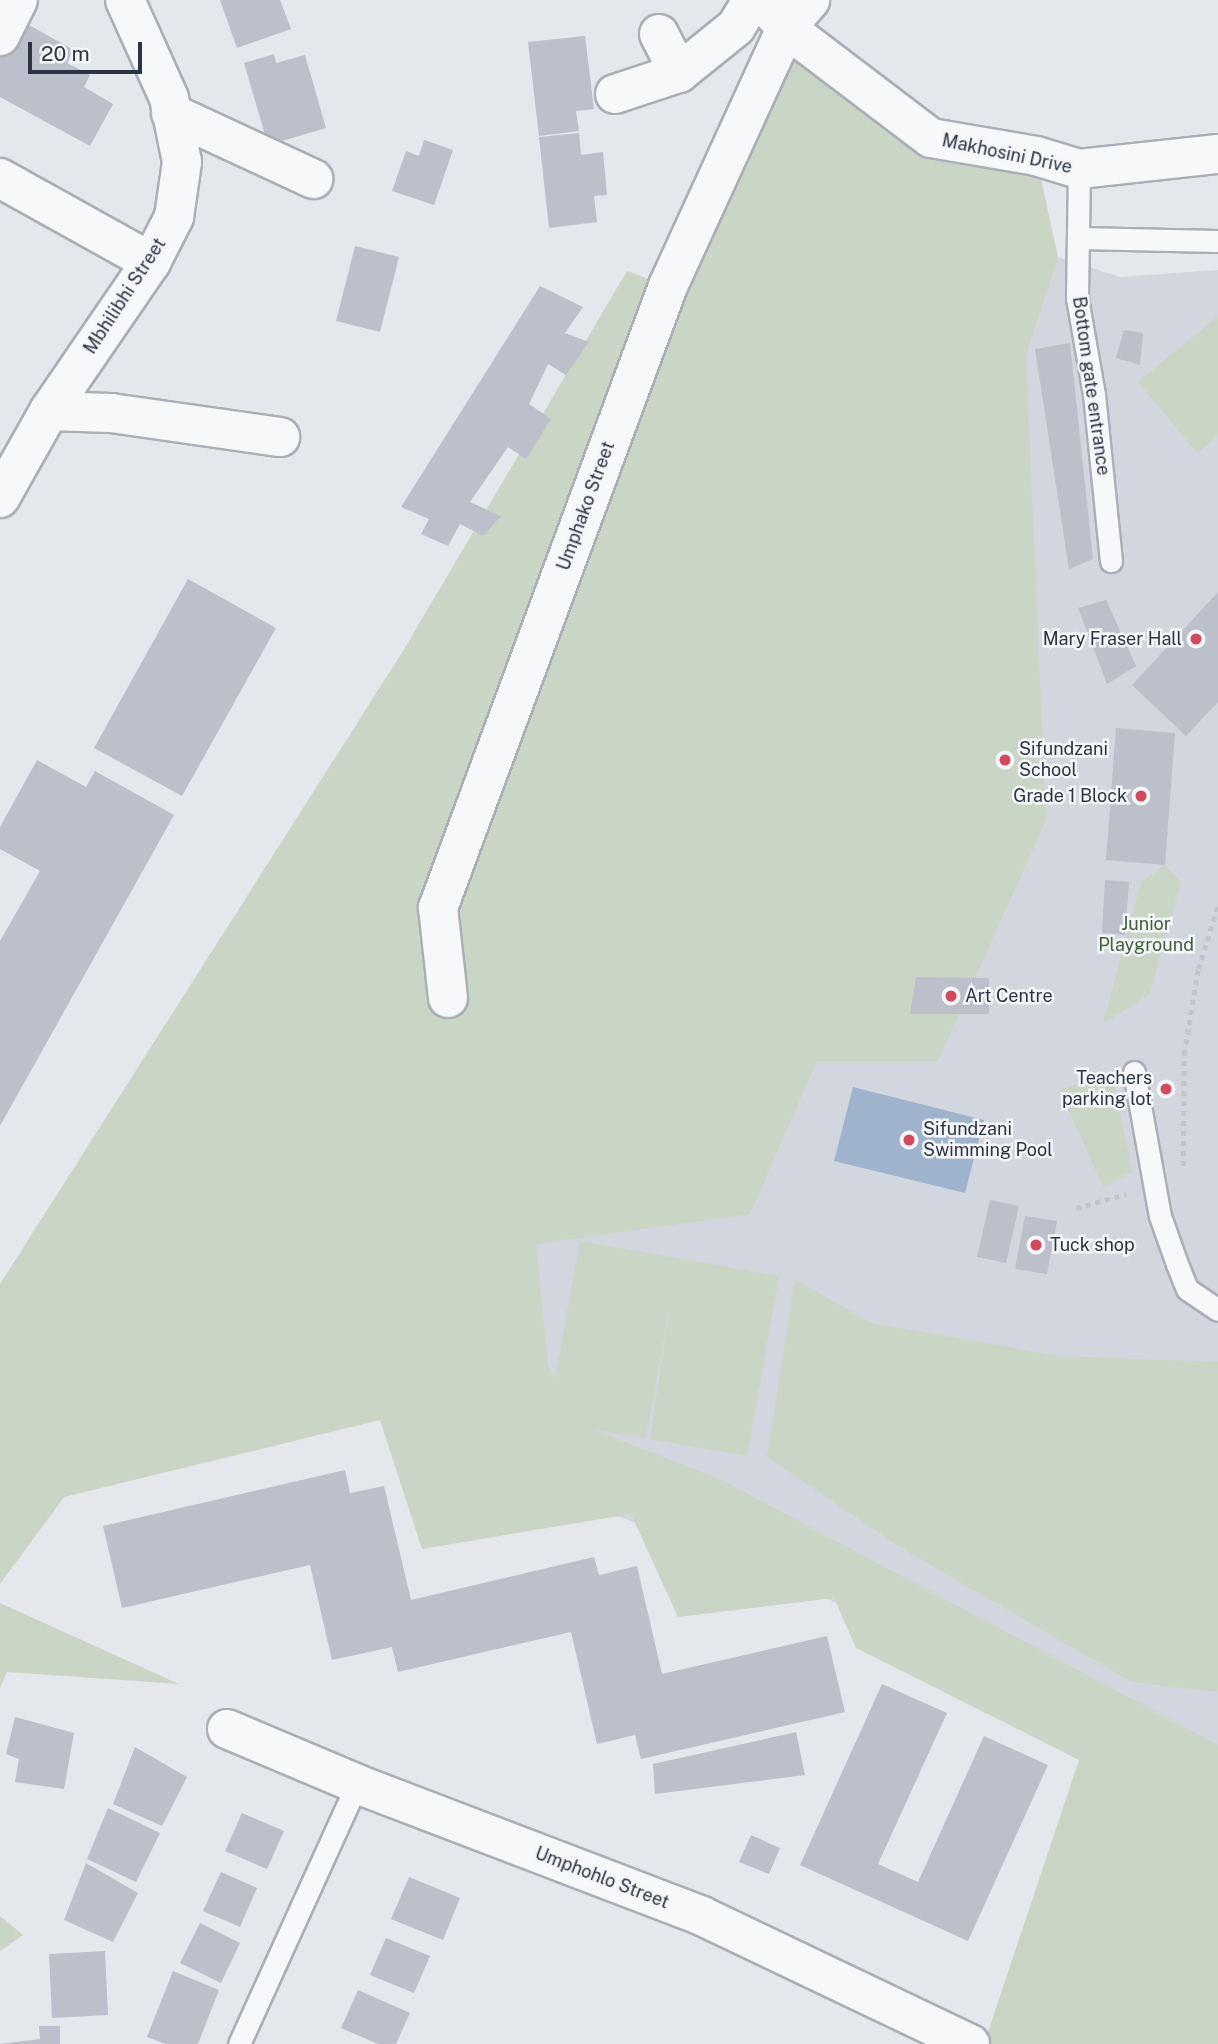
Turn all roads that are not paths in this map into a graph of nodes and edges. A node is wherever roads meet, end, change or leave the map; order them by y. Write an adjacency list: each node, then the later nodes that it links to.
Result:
1 (18, 0): 7 (street)
2 (125, 0): 10 (street, Mbhilibhi Street)
3 (752, 0): 8 (street)
4 (761, 0): 5 (street, Makhosini Drive)
5 (798, 14): 12 (street, Makhosini Drive); 22 (street, Umphako Street)
6 (659, 34): 8 (street)
7 (0, 36)
8 (679, 73): 9 (street)
9 (615, 94)
10 (172, 113): 14 (street); 17 (street, Mbhilibhi Street)
11 (1218, 154): 12 (street, Makhosini Drive)
12 (1079, 169): 15 (lane, Bottom gate entrance)
13 (0, 178): 17 (street)
14 (313, 179)
15 (1078, 238): 16 (lane); 21 (lane, Bottom gate entrance)
16 (1218, 241)
17 (151, 261): 18 (street, Mbhilibhi Street)
18 (48, 411): 19 (street); 20 (street, Mbhilibhi Street)
19 (280, 437)
20 (0, 498)
21 (1111, 561)
22 (448, 998)
23 (1135, 1072): 24 (lane)
24 (1218, 1310)
25 (227, 1729): 26 (street, Umphohlo Street)
26 (357, 1784): 27 (lane); 28 (street, Umphohlo Street)
27 (239, 2044)
28 (970, 2044)

